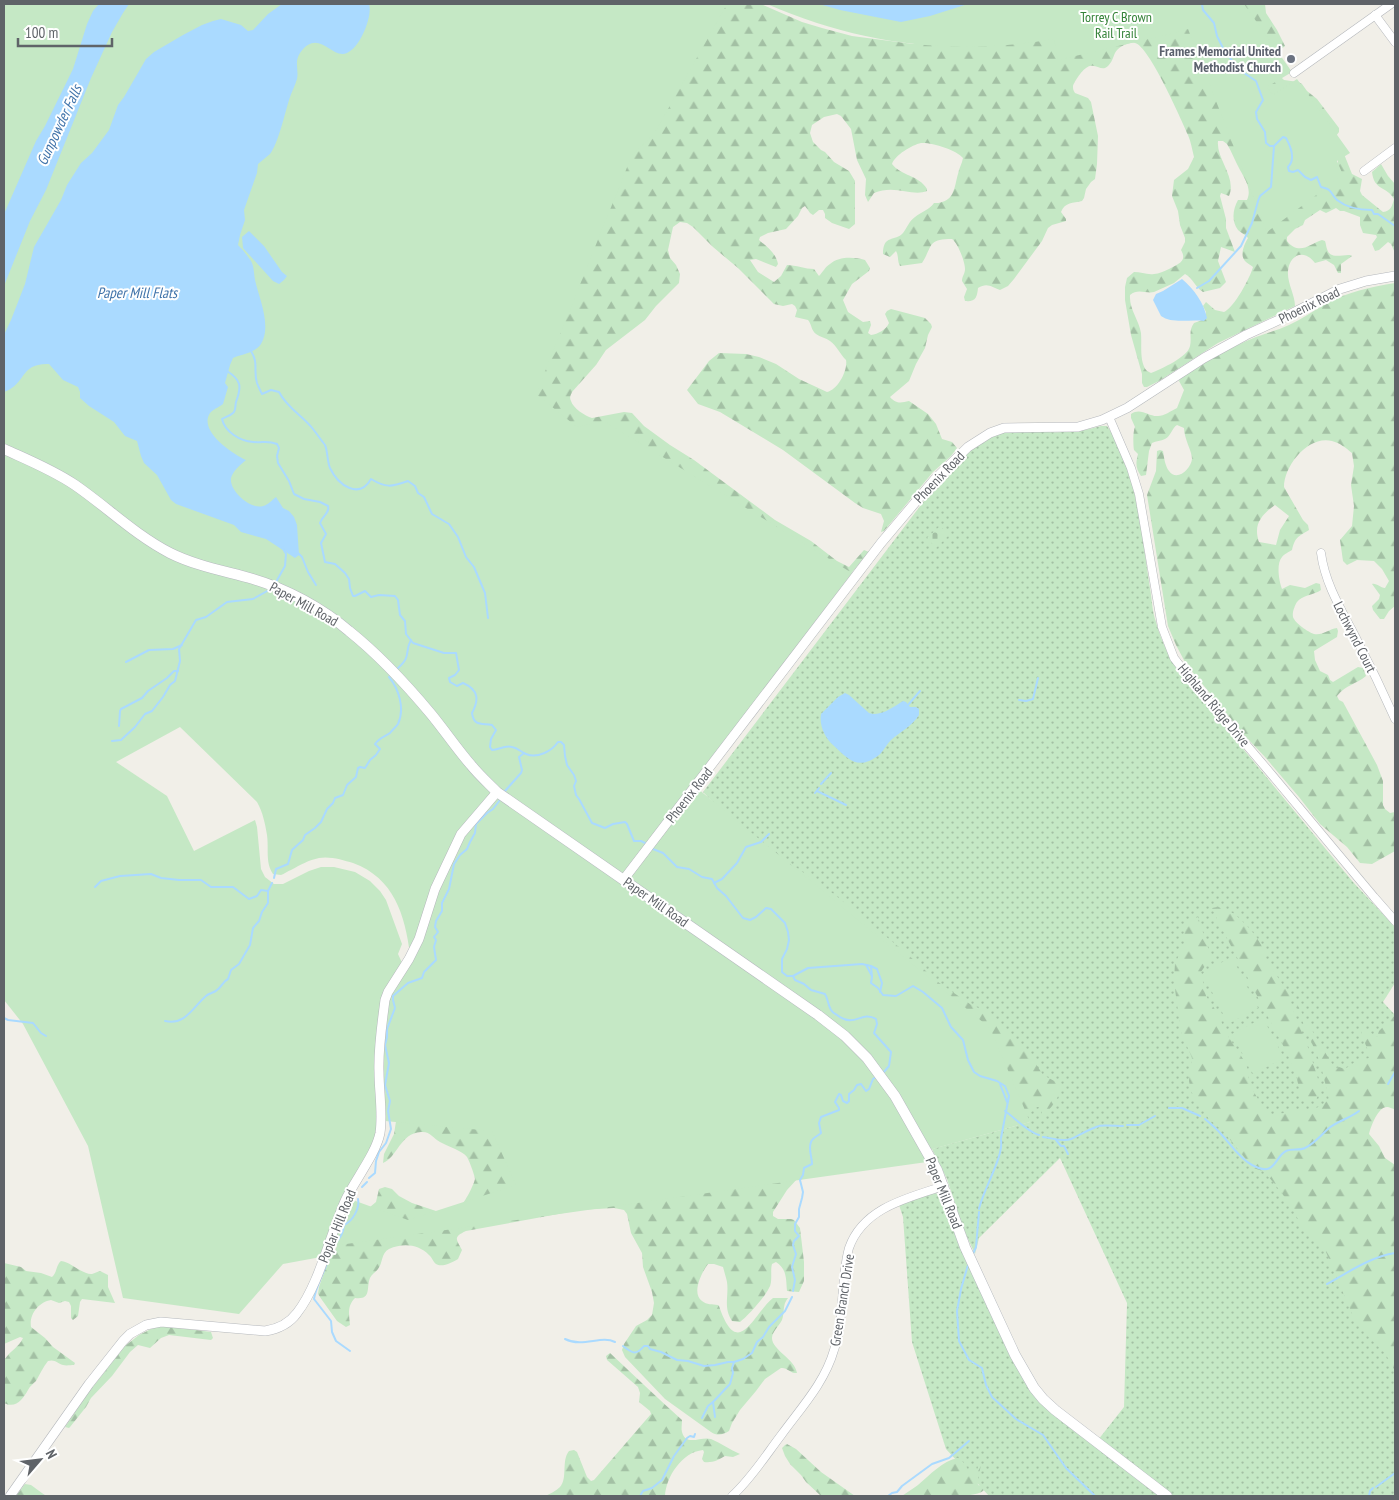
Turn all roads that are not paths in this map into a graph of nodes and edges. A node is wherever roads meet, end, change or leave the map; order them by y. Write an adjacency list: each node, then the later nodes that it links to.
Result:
1 (1391, 4): 2 (street)
2 (1375, 15): 3 (street); 4 (street)
3 (1395, 42)
4 (1294, 73)
5 (1395, 148): 6 (street)
6 (1364, 171)
7 (1395, 276): 8 (street, Phoenix Road)
8 (1109, 418): 13 (street, Phoenix Road); 14 (street, Highland Ridge Drive)
9 (4, 449): 12 (main road, Paper Mill Road)
10 (1321, 553): 11 (street, Lochwynd Court)
11 (1395, 719)
12 (497, 792): 13 (main road, Paper Mill Road); 16 (street, Poplar Hill Road)
13 (624, 879): 15 (main road, Paper Mill Road)
14 (1395, 921)
15 (944, 1186): 17 (street, Green Branch Drive); 18 (main road, Paper Mill Road)
16 (10, 1496)
17 (732, 1496)
18 (1167, 1496)

